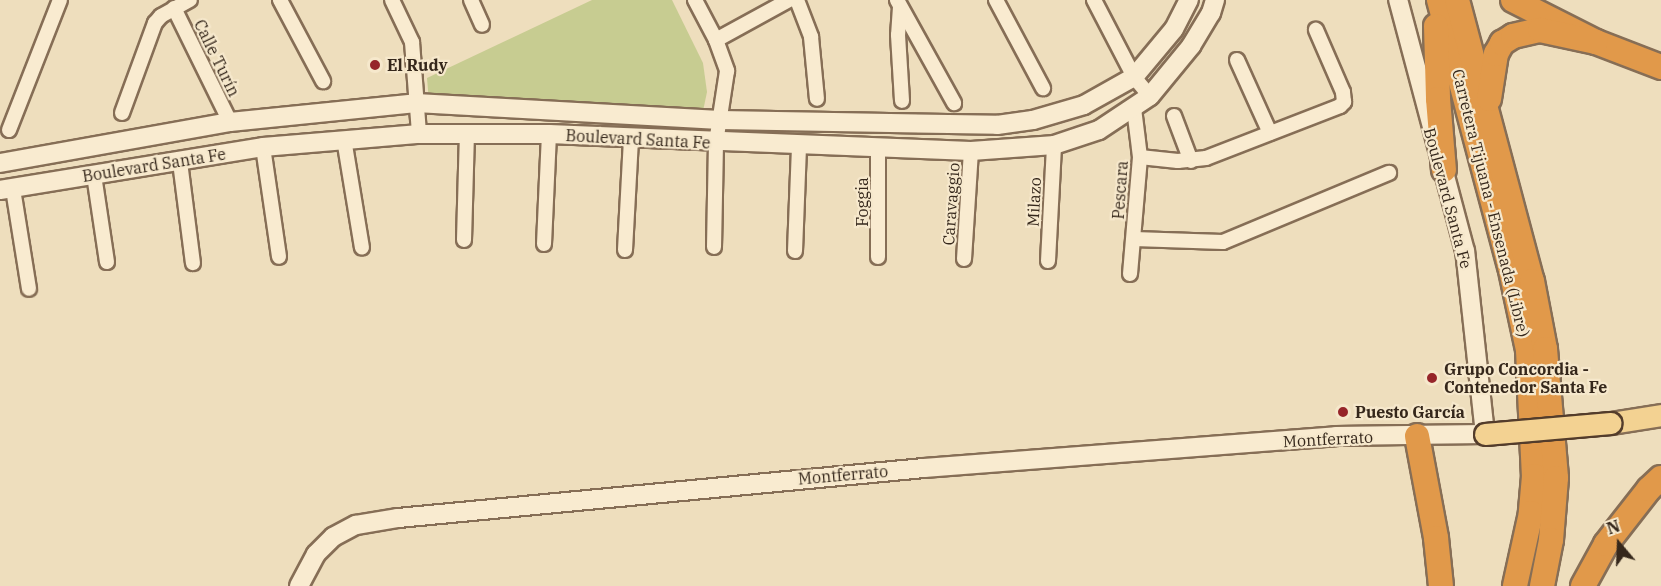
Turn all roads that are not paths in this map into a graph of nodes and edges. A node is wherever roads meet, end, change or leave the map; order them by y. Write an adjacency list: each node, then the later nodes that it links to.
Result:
1 (60, 0): 39 (street)
2 (190, 0): 18 (street, Calle Turín)
3 (280, 0): 26 (street)
4 (471, 0): 19 (street)
5 (695, 0): 21 (street)
6 (789, 0): 21 (street)
7 (797, 0): 29 (street)
8 (996, 0): 27 (street)
9 (1094, 0): 25 (street)
10 (1189, 0): 25 (main road, Boulevard Santa Fe)
11 (1215, 0): 28 (main road, Boulevard Santa Fe)
12 (1398, 0): 56 (main road, Boulevard Santa Fe)
13 (1437, 0): 56 (highway); 81 (highway, Carretera Tijuana - Ensenada (Libre))
14 (1457, 0): 36 (highway, Carretera Tijuana - Ensenada (Libre))
15 (1513, 0): 22 (highway)
16 (397, 1): 31 (street)
17 (898, 3): 30 (street); 32 (street)
18 (174, 8): 34 (street, Calle Turín); 38 (street, Calle Turín)
19 (482, 25)
20 (1316, 30): 43 (street)
21 (716, 40): 37 (street)
22 (1596, 42): 24 (highway); 36 (highway)
23 (1237, 60): 43 (street)
24 (1661, 68)
25 (1134, 77): 28 (street); 37 (main road, Boulevard Santa Fe)
26 (323, 81)
27 (1043, 88)
28 (1150, 96): 33 (main road, Boulevard Santa Fe)
29 (818, 99)
30 (903, 101)
31 (416, 103): 37 (main road, Boulevard Santa Fe); 38 (main road, Boulevard Santa Fe); 41 (street)
32 (954, 103)
33 (1134, 108): 47 (main road, Boulevard Santa Fe); 52 (street, Pescara)
34 (122, 113)
35 (1174, 116): 53 (street)
36 (1488, 118): 82 (highway, Carretera Tijuana - Ensenada (Libre))
37 (720, 120): 46 (street)
38 (230, 122): 55 (main road, Boulevard Santa Fe)
39 (9, 130)
40 (467, 133): 41 (main road, Boulevard Santa Fe); 42 (main road, Boulevard Santa Fe); 61 (street)
41 (419, 134): 44 (main road, Boulevard Santa Fe)
42 (549, 134): 45 (main road, Boulevard Santa Fe); 62 (street)
43 (1270, 134): 53 (street)
44 (344, 139): 50 (main road, Boulevard Santa Fe); 64 (street)
45 (631, 139): 46 (main road, Boulevard Santa Fe); 65 (street)
46 (716, 142): 48 (main road, Boulevard Santa Fe); 63 (street)
47 (1054, 145): 51 (main road, Boulevard Santa Fe); 70 (street, Milazo)
48 (799, 146): 49 (main road, Boulevard Santa Fe); 66 (street)
49 (878, 146): 51 (main road, Boulevard Santa Fe); 68 (street, Foggia)
50 (263, 147): 54 (main road, Boulevard Santa Fe); 67 (street)
51 (972, 151): 69 (street, Caravaggio)
52 (1140, 157): 53 (street); 60 (street, Pescara)
53 (1191, 161)
54 (180, 162): 58 (main road, Boulevard Santa Fe); 72 (street)
55 (0, 163)
56 (1444, 170): 76 (main road, Boulevard Santa Fe)
57 (1389, 173): 60 (street)
58 (94, 175): 59 (main road, Boulevard Santa Fe); 71 (street)
59 (7, 189): 74 (street)
60 (1134, 239): 73 (street, Pescara)
61 (464, 240)
62 (544, 244)
63 (714, 247)
64 (362, 248)
65 (625, 250)
66 (795, 251)
67 (279, 257)
68 (878, 257)
69 (964, 259)
70 (1048, 261)
71 (107, 262)
72 (193, 262)
73 (1130, 274)
74 (29, 289)
75 (1661, 415): 76 (main road, bridge)
76 (1485, 434): 77 (main road, Montferrato)
77 (1417, 436): 79 (main road, Montferrato); 80 (highway)
78 (1661, 478): 83 (highway)
79 (299, 586)
80 (1441, 586)
81 (1515, 586)
82 (1542, 586)
83 (1583, 586)

